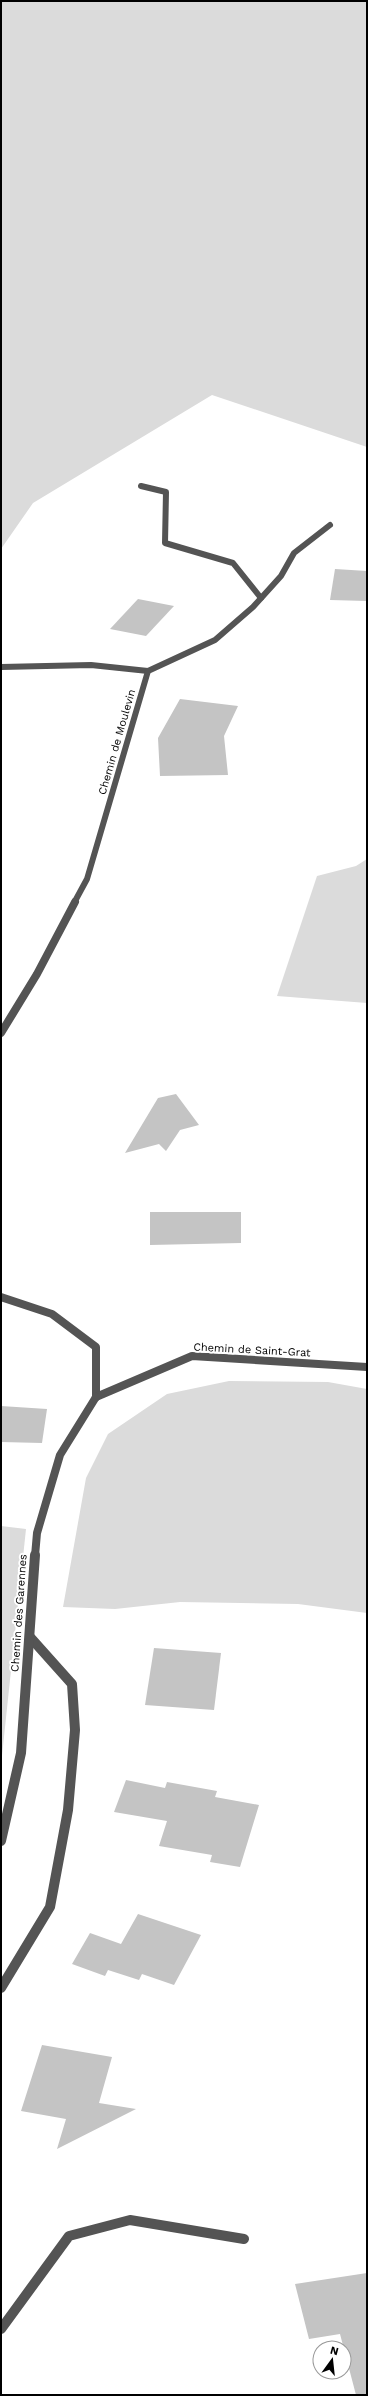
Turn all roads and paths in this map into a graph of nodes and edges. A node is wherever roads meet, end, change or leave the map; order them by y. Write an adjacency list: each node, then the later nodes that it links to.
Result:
1 (141, 486): 3 (street)
2 (330, 525): 3 (street)
3 (261, 598): 5 (street)
4 (1, 667): 5 (street)
5 (148, 671): 6 (street, Chemin de Moulevin)
6 (1, 1033)
7 (1, 1297): 9 (street)
8 (367, 1367): 9 (street, Chemin de Saint-Grat)
9 (96, 1397): 10 (street, Chemin des Garennes)
10 (30, 1637): 11 (street, Chemin des Garennes); 12 (street)
11 (1, 1841)
12 (1, 1988)
13 (244, 2239): 14 (street)
14 (1, 2329)

